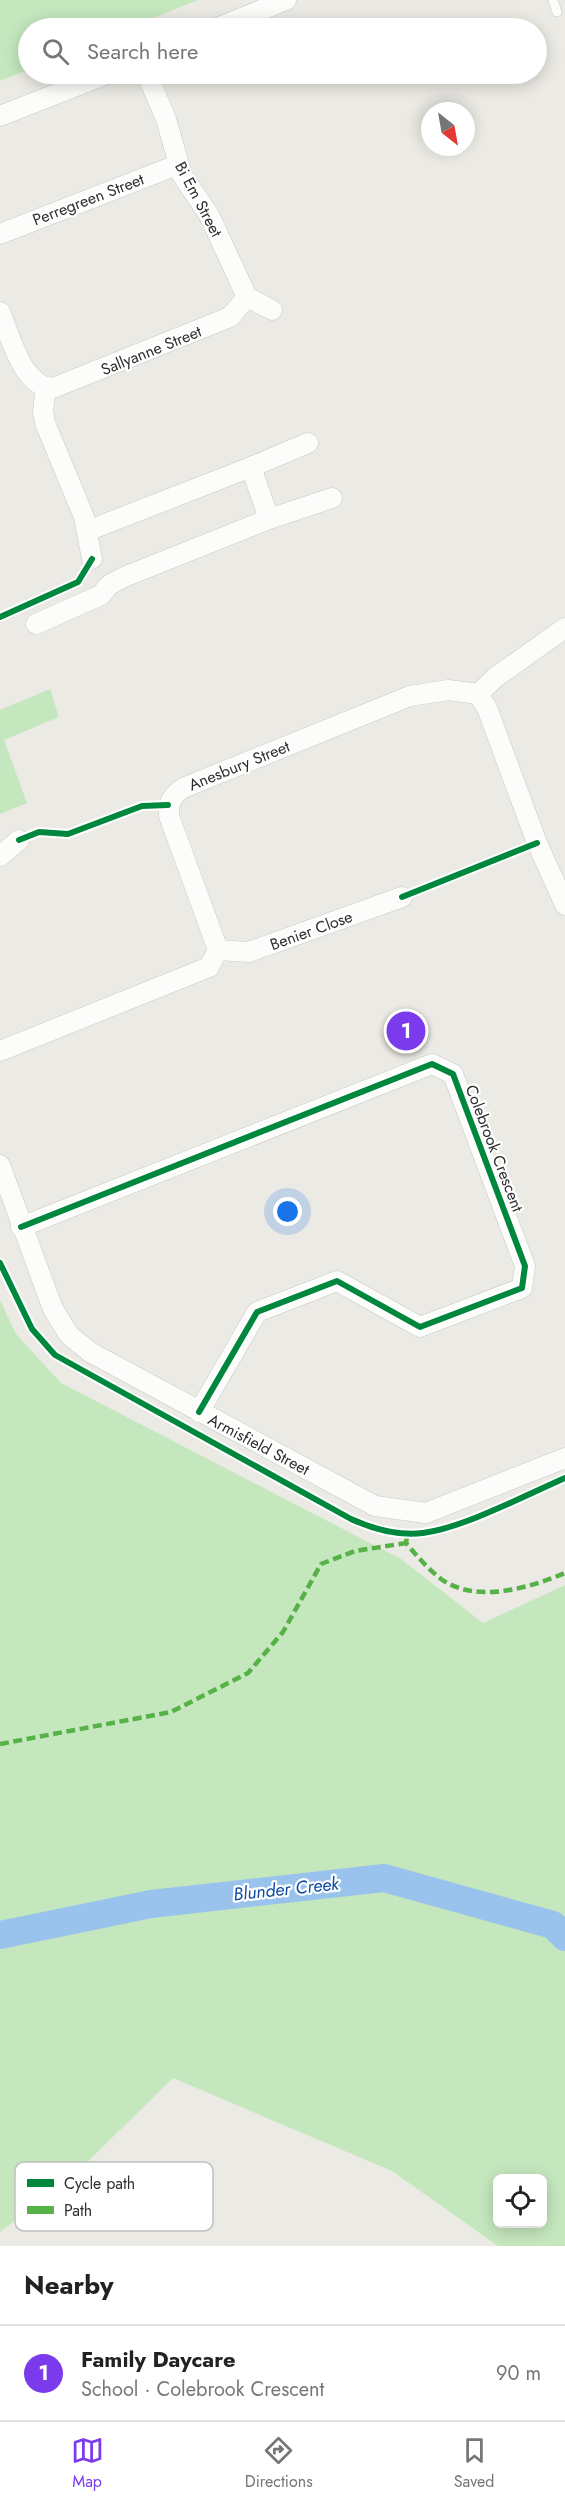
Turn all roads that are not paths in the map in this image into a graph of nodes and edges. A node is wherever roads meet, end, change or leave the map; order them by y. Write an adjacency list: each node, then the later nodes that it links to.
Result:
1 (286, 0): 4 (street)
2 (553, 0): 3 (lane)
3 (558, 12)
4 (242, 18)
5 (82, 84): 7 (street)
6 (151, 84): 8 (street, Bi Em Street)
7 (0, 116)
8 (177, 165): 9 (street, Perregreen Street); 10 (street, Bi Em Street)
9 (0, 234)
10 (247, 297): 11 (street); 13 (street, Sallyanne Street)
11 (272, 310)
12 (0, 312): 13 (street)
13 (46, 388): 18 (street)
14 (308, 443): 15 (street)
15 (251, 466): 17 (street); 18 (street)
16 (332, 498): 17 (street)
17 (269, 519): 20 (street)
18 (87, 531): 19 (street)
19 (92, 559)
20 (36, 624)
21 (565, 628): 22 (street)
22 (478, 694): 25 (street); 28 (street, Anesbury Street)
23 (19, 840): 24 (street)
24 (0, 856)
25 (558, 866): 27 (street)
26 (402, 897): 28 (street, Benier Close)
27 (565, 905)
28 (218, 950): 29 (street)
29 (0, 1051)
30 (0, 1165): 31 (street, Armisfield Street)
31 (21, 1227): 32 (street, Armisfield Street); 32 (street, Colebrook Crescent)
32 (199, 1412): 33 (street, Armisfield Street)
33 (565, 1458)

